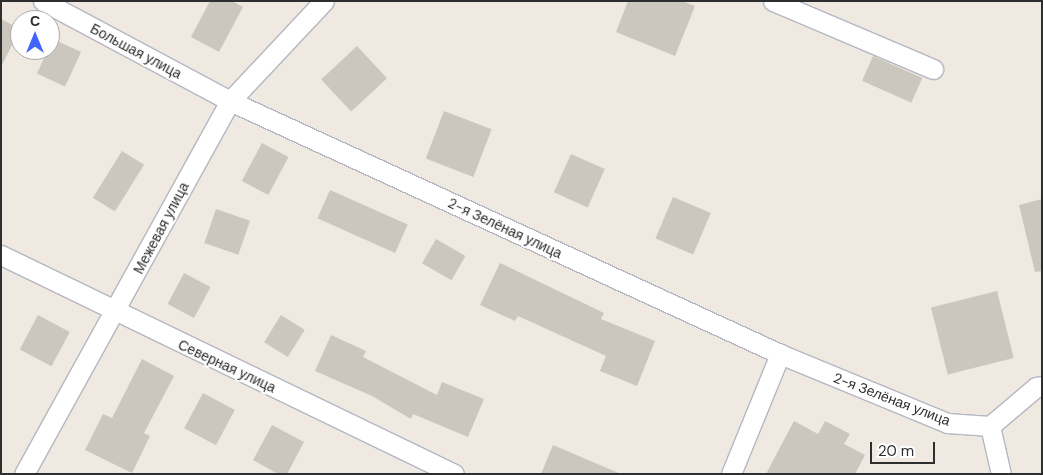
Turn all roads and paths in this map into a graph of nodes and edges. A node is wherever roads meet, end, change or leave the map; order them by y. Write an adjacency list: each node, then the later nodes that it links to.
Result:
1 (43, 1): 5 (street, Большая улица)
2 (324, 1): 5 (street, Межевая улица)
3 (773, 1): 4 (street)
4 (933, 69)
5 (230, 101): 7 (street, Межевая улица); 8 (street, 2-я Зелёная улица)
6 (1, 256): 7 (street, Северная улица)
7 (115, 313): 11 (street, Межевая улица); 12 (street, Северная улица)
8 (780, 354): 10 (street, 2-я Зелёная улица); 13 (street)
9 (1042, 386): 10 (street)
10 (990, 426): 14 (street)
11 (24, 474)
12 (454, 474)
13 (731, 474)
14 (1001, 474)

